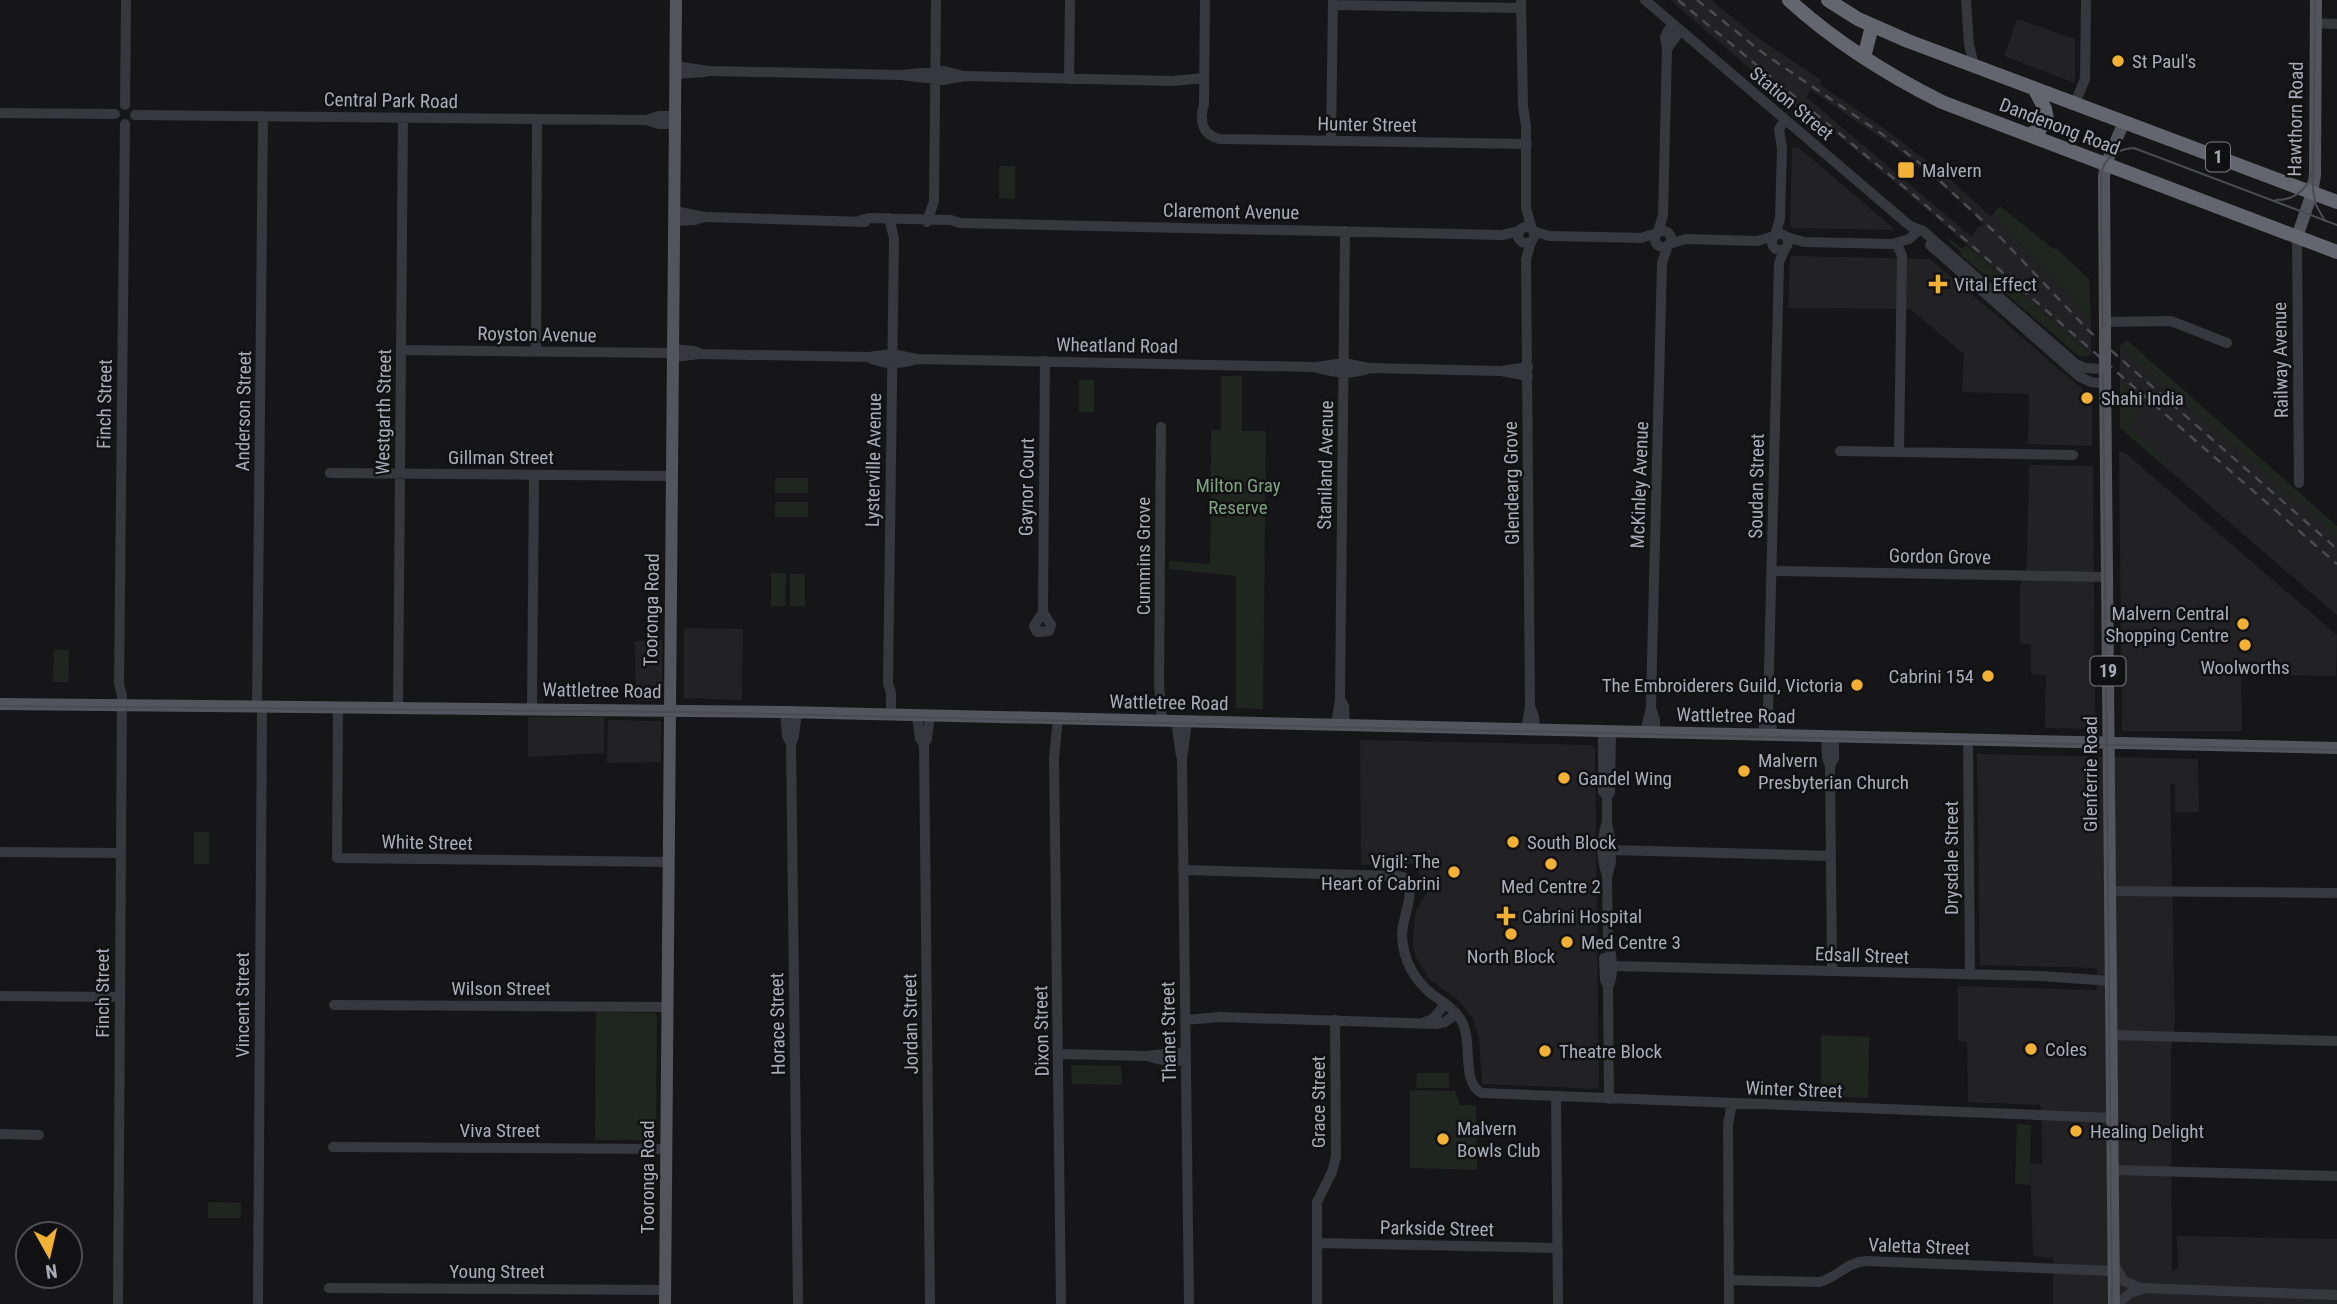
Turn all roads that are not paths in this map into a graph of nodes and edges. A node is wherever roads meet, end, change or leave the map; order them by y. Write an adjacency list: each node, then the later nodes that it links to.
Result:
1 (126, 0): 27 (street)
2 (676, 0): 21 (main road, Tooronga Road)
3 (936, 0): 22 (street)
4 (1070, 0): 23 (street)
5 (1205, 0): 24 (street)
6 (1644, 0): 18 (street, Station Street)
7 (1790, 0): 19 (highway, Dandenong Road / 1)
8 (1828, 0): 14 (highway, Dandenong Road / 1)
9 (1966, 0): 20 (street)
10 (2085, 0): 26 (street)
11 (2316, 0): 15 (main road, Hawthorn Road)
12 (1333, 2): 13 (street); 40 (street)
13 (1521, 4): 41 (street, Glendearg Grove)
14 (1843, 5): 17 (highway, Dandenong Road / 1)
15 (2316, 23): 16 (street); 44 (main road, Hawthorn Road)
16 (2337, 23)
17 (1872, 26): 19 (highway); 20 (highway, Dandenong Road / 1)
18 (1676, 27): 34 (street, Station Street); 56 (street)
19 (1864, 57): 39 (highway, Dandenong Road / 1)
20 (1974, 66): 25 (highway, Dandenong Road / 1)
21 (675, 70): 22 (street); 35 (main road, Tooronga Road)
22 (935, 76): 23 (street); 50 (street)
23 (1069, 79): 24 (street)
24 (1204, 82): 40 (street, Hunter Street)
25 (2034, 88): 26 (highway, Dandenong Road / 1); 39 (highway)
26 (2075, 103): 36 (highway, Dandenong Road / 1)
27 (125, 105): 29 (street); 30 (street)
28 (0, 113): 29 (street)
29 (116, 114): 37 (street)
30 (135, 115): 31 (street, Central Park Road); 37 (street)
31 (263, 116): 32 (street, Central Park Road); 86 (street, Anderson Street)
32 (403, 118): 33 (street, Central Park Road); 63 (street, Westgarth Street)
33 (537, 119): 35 (street, Central Park Road); 64 (street)
34 (1784, 119): 38 (street, Station Street); 42 (street)
35 (675, 120): 47 (main road, Tooronga Road)
36 (2124, 121): 43 (main road, Glenferrie Road / 19); 44 (highway, Dandenong Road / 1)
37 (125, 124): 85 (street, Finch Street)
38 (1793, 127): 42 (street); 51 (street, Station Street)
39 (2029, 135): 43 (highway, Dandenong Road / 1)
40 (1331, 141): 41 (street, Hunter Street)
41 (1527, 144): 53 (street, Glendearg Grove)
42 (1782, 148): 57 (street)
43 (2106, 164): 54 (highway, Dandenong Road / 1); 61 (main road, Glenferrie Road / 19)
44 (2312, 193): 45 (street); 46 (highway, Dandenong Road / 1); 54 (main road, Hawthorn Road)
45 (2337, 194)
46 (2337, 202)
47 (674, 216): 48 (street, Claremont Avenue); 65 (main road, Tooronga Road)
48 (889, 221): 49 (street, Claremont Avenue); 55 (street, Lysterville Avenue)
49 (900, 221): 50 (street, Claremont Avenue); 55 (street, Lysterville Avenue)
50 (933, 222): 52 (street, Claremont Avenue)
51 (1914, 228): 58 (street); 60 (street, Station Street)
52 (1345, 231): 53 (street, Claremont Avenue); 68 (street, Staniland Avenue)
53 (1526, 236): 56 (street); 70 (street, Glendearg Grove)
54 (2297, 237): 59 (highway, Dandenong Road / 1); 80 (street, Railway Avenue)
55 (894, 238): 66 (street, Lysterville Avenue)
56 (1663, 239): 57 (street); 100 (street, McKinley Avenue)
57 (1780, 241): 58 (street); 81 (street, Soudan Street)
58 (1900, 242): 74 (street)
59 (2337, 252)
60 (2024, 323): 69 (street, Station Street); 71 (street, Station Street)
61 (2105, 327): 62 (street); 69 (main road, Glenferrie Road / 19, bridge)
62 (2227, 343)
63 (401, 350): 64 (street, Royston Avenue); 77 (street, Westgarth Street)
64 (536, 352): 65 (street, Royston Avenue)
65 (673, 353): 66 (street, Wheatland Road); 79 (main road, Tooronga Road)
66 (892, 358): 67 (street, Wheatland Road); 92 (street, Lysterville Avenue)
67 (1045, 361): 68 (street, Wheatland Road); 83 (street, Gaynor Court)
68 (1343, 368): 70 (street, Wheatland Road); 97 (street, Staniland Avenue)
69 (2105, 368): 71 (main road, Glenferrie Road / 19)
70 (1528, 371): 98 (street, Glendearg Grove)
71 (2105, 384): 82 (main road, Glenferrie Road / 19)
72 (1161, 427): 95 (street, Cummins Grove)
73 (1840, 451): 74 (street)
74 (1899, 452): 75 (street)
75 (2073, 455)
76 (330, 473): 77 (street, Gillman Street)
77 (400, 474): 78 (street, Gillman Street); 88 (street, Westgarth Street)
78 (534, 475): 79 (street, Gillman Street); 89 (street)
79 (671, 476): 90 (main road, Tooronga Road)
80 (2299, 483)
81 (1772, 571): 82 (street, Gordon Grove); 101 (street, Soudan Street)
82 (2107, 577): 104 (main road, Glenferrie Road / 19)
83 (1043, 612)
84 (0, 704): 85 (main road, Wattletree Road)
85 (119, 705): 86 (main road, Wattletree Road); 109 (street, Finch Street)
86 (260, 706): 87 (main road, Wattletree Road); 152 (street, Vincent Street)
87 (338, 707): 88 (main road, Wattletree Road); 111 (street, White Street)
88 (398, 707): 89 (main road, Wattletree Road)
89 (532, 709): 90 (main road, Wattletree Road)
90 (669, 710): 91 (main road, Wattletree Road); 111 (main road, Tooronga Road)
91 (791, 712): 92 (main road, Wattletree Road); 154 (street, Horace Street)
92 (887, 714): 93 (main road, Wattletree Road)
93 (923, 715): 94 (main road, Wattletree Road); 155 (street, Jordan Street)
94 (1054, 718): 95 (main road, Wattletree Road); 131 (street, Dixon Street)
95 (1159, 720): 96 (main road, Wattletree Road)
96 (1182, 721): 97 (main road, Wattletree Road); 112 (street, Thanet Street)
97 (1341, 725): 98 (main road, Wattletree Road)
98 (1530, 730): 99 (main road, Wattletree Road)
99 (1607, 731): 100 (main road, Wattletree Road); 106 (street)
100 (1650, 732): 101 (main road, Wattletree Road)
101 (1768, 735): 102 (main road, Wattletree Road)
102 (1830, 737): 103 (main road, Wattletree Road); 110 (street)
103 (1968, 740): 104 (main road, Wattletree Road); 118 (street, Drysdale Street)
104 (2109, 744): 105 (main road, Wattletree Road); 114 (main road, Glenferrie Road / 19)
105 (2337, 748)
106 (1607, 823): 107 (street); 113 (street)
107 (1611, 850): 110 (street); 113 (street)
108 (0, 852): 109 (street)
109 (121, 853): 121 (street, Finch Street)
110 (1831, 856): 117 (street)
111 (668, 862): 124 (main road, Tooronga Road)
112 (1183, 870): 122 (street); 126 (street, Thanet Street)
113 (1607, 876): 116 (street)
114 (2110, 891): 115 (street); 119 (main road, Glenferrie Road / 19)
115 (2337, 893)
116 (1608, 963): 117 (street, Edsall Street); 134 (street)
117 (1832, 971): 118 (street, Edsall Street)
118 (1970, 975): 119 (street, Edsall Street)
119 (2111, 981): 129 (main road, Glenferrie Road / 19)
120 (0, 996): 121 (street)
121 (120, 998): 151 (street, Finch Street)
122 (1446, 1004): 125 (street); 128 (street)
123 (334, 1005): 124 (street, Wilson Street)
124 (667, 1007): 140 (main road, Tooronga Road)
125 (1456, 1014): 128 (street); 133 (street, Winter Street)
126 (1185, 1017): 127 (street); 132 (street, Thanet Street)
127 (1335, 1020): 128 (street); 143 (street, Grace Street)
128 (1425, 1023)
129 (2112, 1035): 130 (street); 136 (main road, Glenferrie Road / 19)
130 (2337, 1041)
131 (1059, 1055): 132 (street); 156 (street, Dixon Street)
132 (1186, 1056): 157 (street, Thanet Street)
133 (1556, 1097): 134 (street, Winter Street); 144 (street)
134 (1609, 1099): 135 (street, Winter Street)
135 (1728, 1103): 136 (street, Winter Street); 146 (street)
136 (2113, 1118): 141 (main road, Glenferrie Road / 19)
137 (0, 1134): 138 (street)
138 (39, 1135)
139 (333, 1147): 140 (street, Viva Street)
140 (666, 1149): 149 (main road, Tooronga Road)
141 (2113, 1170): 142 (street); 145 (main road, Glenferrie Road / 19)
142 (2337, 1175)
143 (1317, 1243): 144 (street, Parkside Street); 158 (street, Grace Street)
144 (1557, 1248): 159 (street)
145 (2114, 1266): 146 (street, Valetta Street); 148 (street); 161 (main road, Glenferrie Road / 19)
146 (1729, 1280): 160 (street)
147 (329, 1288): 149 (street, Young Street)
148 (2147, 1289): 150 (street); 161 (street)
149 (665, 1290): 153 (main road, Tooronga Road)
150 (2337, 1295)
151 (118, 1304)
152 (258, 1304)
153 (665, 1304)
154 (798, 1304)
155 (930, 1304)
156 (1061, 1304)
157 (1189, 1304)
158 (1317, 1304)
159 (1558, 1304)
160 (1729, 1304)
161 (2116, 1304)

